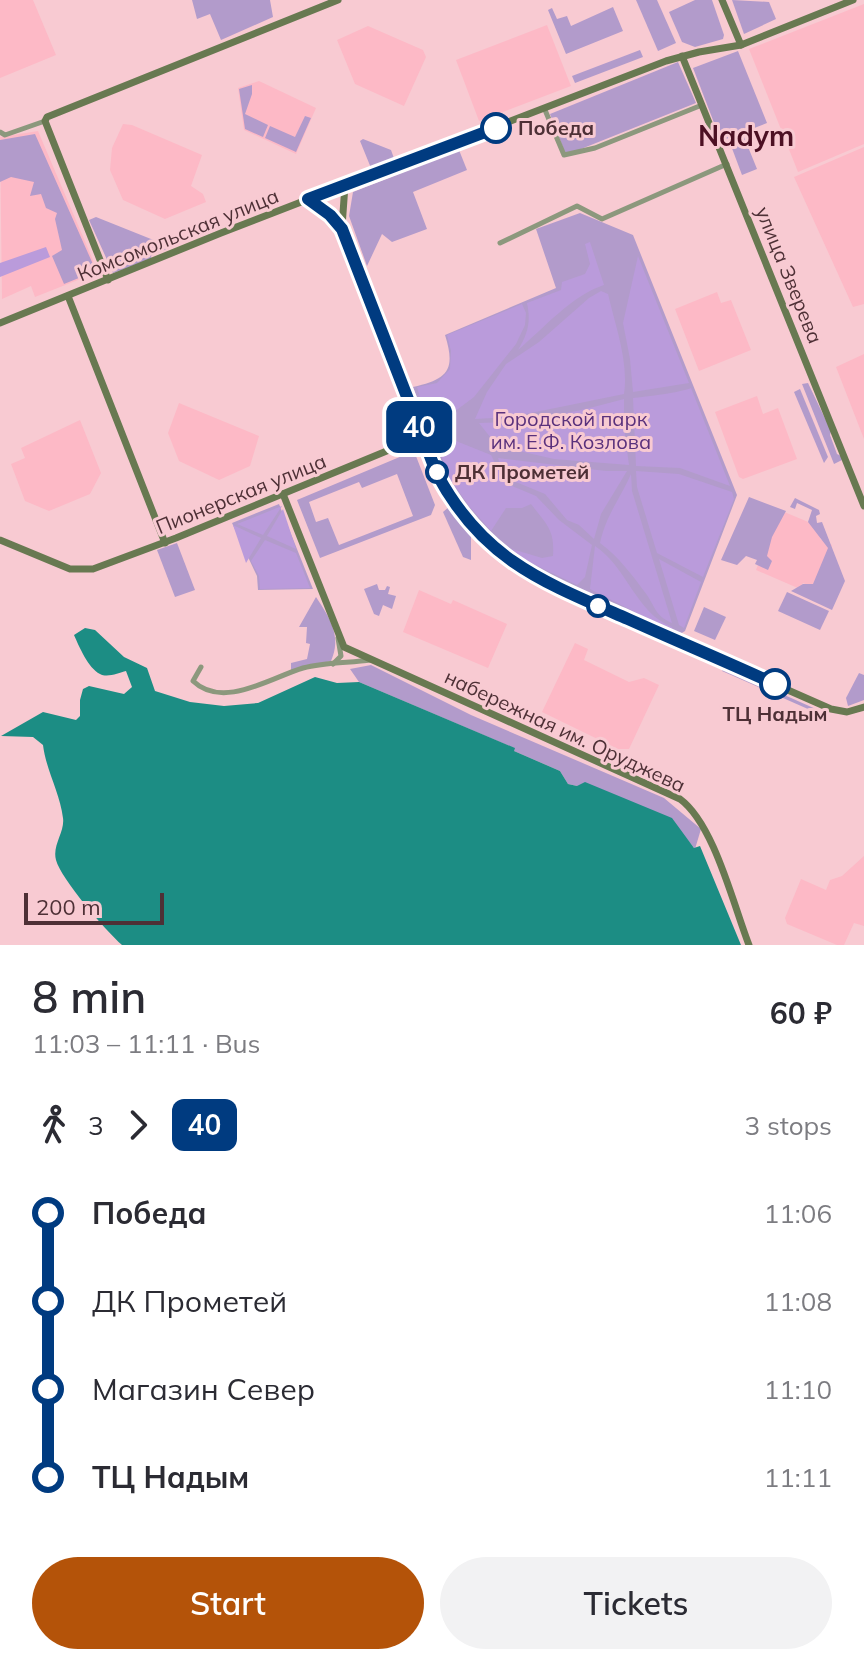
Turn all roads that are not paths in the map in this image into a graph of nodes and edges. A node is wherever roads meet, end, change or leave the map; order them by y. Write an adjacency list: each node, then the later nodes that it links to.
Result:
1 (338, 0): 8 (street)
2 (722, 0): 4 (street)
3 (853, 0): 4 (street, Комсомольская улица)
4 (741, 45): 5 (street, Комсомольская улица)
5 (682, 56): 6 (street, улица Зверева); 7 (street, Комсомольская улица)
6 (702, 105): 7 (street); 10 (street, улица Зверева)
7 (545, 110): 11 (street, Комсомольская улица)
8 (45, 121): 9 (street); 15 (street)
9 (0, 132)
10 (728, 164): 14 (street); 20 (street, улица Зверева)
11 (345, 185): 12 (street, Комсомольская улица); 13 (street)
12 (308, 199): 13 (street); 15 (street, Комсомольская улица)
13 (342, 229): 18 (street)
14 (500, 243)
15 (108, 280): 16 (street, Комсомольская улица)
16 (68, 296): 17 (street, Комсомольская улица); 22 (street)
17 (0, 323)
18 (423, 436): 19 (street, Пионерская улица); 29 (street)
19 (283, 494): 22 (street, Пионерская улица); 23 (street)
20 (864, 506)
21 (0, 540): 22 (street, Пионерская улица)
22 (165, 543)
23 (339, 635): 24 (street, набережная им. Оруджева); 27 (street)
24 (357, 654): 25 (street, набережная им. Оруджева); 26 (street)
25 (371, 660): 26 (street); 30 (street, набережная им. Оруджева)
26 (341, 663): 27 (street)
27 (333, 664): 28 (street)
28 (201, 667)
29 (864, 707)
30 (749, 945)

